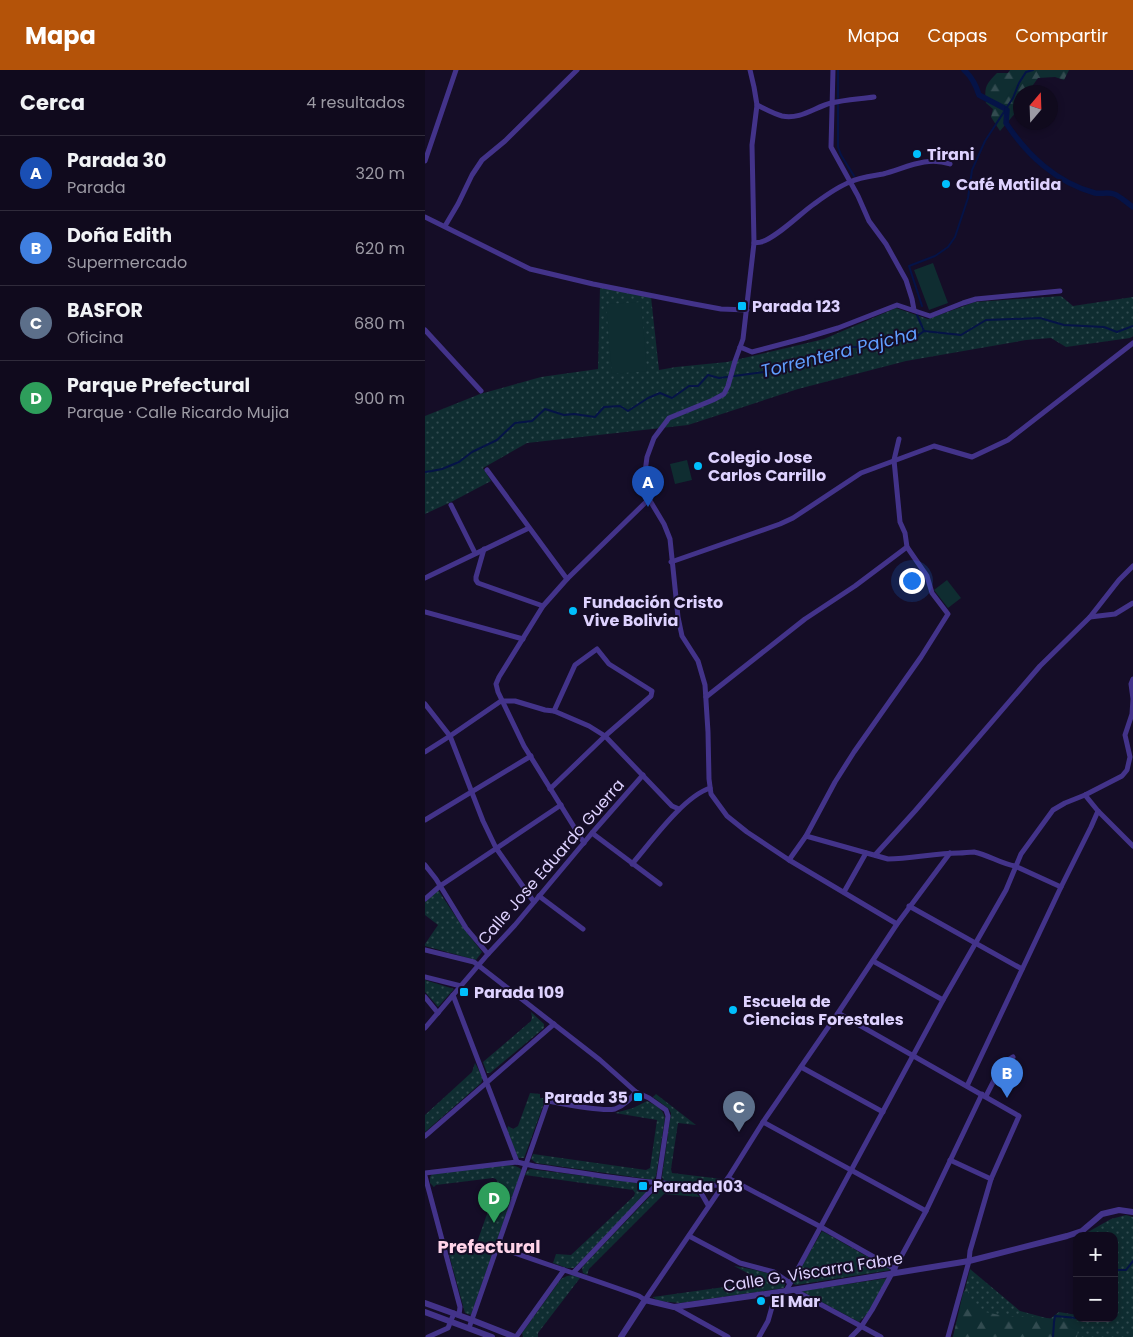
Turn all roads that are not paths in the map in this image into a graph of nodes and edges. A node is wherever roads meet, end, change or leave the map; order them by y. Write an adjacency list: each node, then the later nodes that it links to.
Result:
1 (456, 70): 8 (street)
2 (577, 70): 12 (street)
3 (749, 70): 7 (street)
4 (833, 70): 6 (street)
5 (874, 97): 6 (street)
6 (832, 102): 7 (street); 10 (street)
7 (757, 105): 13 (street)
8 (425, 161)
9 (950, 164): 10 (street)
10 (849, 182): 13 (street); 16 (street)
11 (425, 217): 12 (street)
12 (445, 226): 15 (street)
13 (754, 242): 15 (street)
14 (1060, 291): 16 (street)
15 (747, 310): 19 (street)
16 (914, 310): 19 (street)
17 (425, 330): 20 (street)
18 (1133, 343): 22 (street)
19 (740, 346): 24 (street)
20 (481, 391)
21 (899, 439): 22 (street)
22 (894, 460): 27 (street); 30 (street)
23 (487, 470): 26 (street)
24 (649, 499): 30 (street); 33 (street)
25 (451, 505): 29 (street)
26 (529, 528): 28 (street); 33 (street)
27 (907, 547): 40 (street); 58 (street)
28 (484, 549): 29 (street); 35 (street)
29 (475, 554): 32 (street)
30 (671, 562): 40 (street)
31 (1133, 566): 37 (street)
32 (425, 578)
33 (567, 579): 35 (street)
34 (1133, 603): 37 (street)
35 (543, 606): 38 (street)
36 (425, 612): 38 (street)
37 (1090, 617): 64 (street)
38 (523, 639): 41 (street)
39 (1133, 679): 52 (street)
40 (705, 697): 50 (street)
41 (501, 701): 43 (street); 44 (street); 47 (street)
42 (425, 704): 44 (street)
43 (554, 711): 45 (street); 45 (street)
44 (450, 736): 46 (street); 51 (street)
45 (605, 736): 48 (street); 49 (street)
46 (425, 752)
47 (531, 756): 49 (street); 51 (street)
48 (643, 775): 54 (street); 57 (street, Calle Jose Eduardo Guerra)
49 (550, 788): 53 (street)
50 (710, 788): 54 (street); 65 (street)
51 (472, 792): 56 (street); 61 (street)
52 (1085, 795): 55 (street); 68 (street)
53 (561, 805): 59 (street); 61 (street)
54 (679, 809): 66 (street)
55 (1098, 811): 60 (street); 71 (street)
56 (425, 820)
57 (592, 833): 59 (street, Calle Jose Eduardo Guerra); 66 (street)
58 (806, 836): 62 (street); 65 (street)
59 (584, 843): 73 (street, Calle Jose Eduardo Guerra)
60 (1133, 846)
61 (496, 848): 70 (street); 75 (street)
62 (866, 853): 64 (street); 72 (street)
63 (950, 853): 64 (street); 68 (street); 76 (street)
64 (875, 855)
65 (789, 860): 72 (street)
66 (632, 864): 69 (street)
67 (425, 865): 70 (street)
68 (1015, 866): 71 (street); 79 (street)
69 (660, 884)
70 (440, 886): 74 (street); 81 (street)
71 (1061, 887): 84 (street)
72 (843, 892): 77 (street)
73 (539, 896): 75 (street, Calle Jose Eduardo Guerra); 78 (street)
74 (425, 900)
75 (534, 902): 81 (street, Calle Jose Eduardo Guerra)
76 (909, 906): 77 (street); 79 (street)
77 (897, 924): 82 (street)
78 (583, 929)
79 (976, 942): 84 (street); 89 (street)
80 (425, 950): 83 (street)
81 (488, 954): 83 (street, Calle Jose Eduardo Guerra)
82 (873, 961): 89 (street); 91 (street)
83 (478, 965): 86 (street, Calle Jose Eduardo Guerra); 92 (street)
84 (1022, 969): 98 (street)
85 (425, 977): 86 (street)
86 (461, 986): 87 (street)
87 (453, 995): 90 (street); 97 (street)
88 (425, 998): 90 (street)
89 (943, 1000): 94 (street)
90 (438, 1013): 93 (street)
91 (838, 1014): 94 (street); 96 (street)
92 (554, 1024): 97 (street); 99 (street)
93 (425, 1028)
94 (913, 1056): 98 (street); 101 (street)
95 (1013, 1057): 100 (street)
96 (801, 1067): 101 (street); 102 (street)
97 (487, 1084): 103 (street); 105 (street)
98 (967, 1086): 100 (street)
99 (636, 1092): 106 (street); 111 (street)
100 (984, 1095): 104 (street); 110 (street)
101 (883, 1112): 107 (street)
102 (763, 1122): 107 (street); 109 (street)
103 (425, 1136)
104 (951, 1160): 110 (street); 115 (street)
105 (517, 1162): 106 (street); 108 (street)
106 (526, 1164): 111 (street); 119 (street)
107 (852, 1170): 115 (street); 117 (street)
108 (425, 1175): 132 (street)
109 (728, 1178): 112 (street); 117 (street)
110 (991, 1179): 120 (street)
111 (658, 1183): 113 (street); 122 (street)
112 (723, 1185): 113 (street); 114 (street)
113 (693, 1186): 114 (street)
114 (708, 1205): 118 (street)
115 (926, 1211): 123 (street)
116 (1133, 1212): 120 (street, Calle G. Viscarra Fabre)
117 (821, 1227): 123 (street); 124 (street)
118 (689, 1236): 124 (street); 128 (street)
119 (497, 1247): 121 (street, Calle G. Viscarra Fabre); 133 (street)
120 (969, 1261): 123 (street, Calle G. Viscarra Fabre); 145 (street)
121 (564, 1270): 122 (street, Calle G. Viscarra Fabre); 139 (street)
122 (574, 1272): 128 (street, Calle G. Viscarra Fabre)
123 (894, 1272): 125 (street, Calle G. Viscarra Fabre); 135 (street)
124 (790, 1283): 126 (street)
125 (794, 1290): 126 (street, Calle G. Viscarra Fabre); 135 (street)
126 (786, 1291): 127 (street, Calle G. Viscarra Fabre)
127 (775, 1293): 130 (street, Calle G. Viscarra Fabre); 142 (street)
128 (645, 1300): 130 (street, Calle G. Viscarra Fabre); 140 (street)
129 (425, 1303): 132 (street)
130 (674, 1307): 141 (street)
131 (425, 1312): 134 (street)
132 (456, 1314): 133 (street); 134 (street)
133 (472, 1320): 136 (street); 139 (street)
134 (451, 1321): 136 (street); 137 (street)
135 (861, 1327): 143 (street); 144 (street)
136 (469, 1328): 138 (street)
137 (428, 1337)
138 (492, 1337)
139 (515, 1337)
140 (621, 1337)
141 (728, 1337)
142 (759, 1337)
143 (851, 1337)
144 (881, 1337)
145 (949, 1337)

